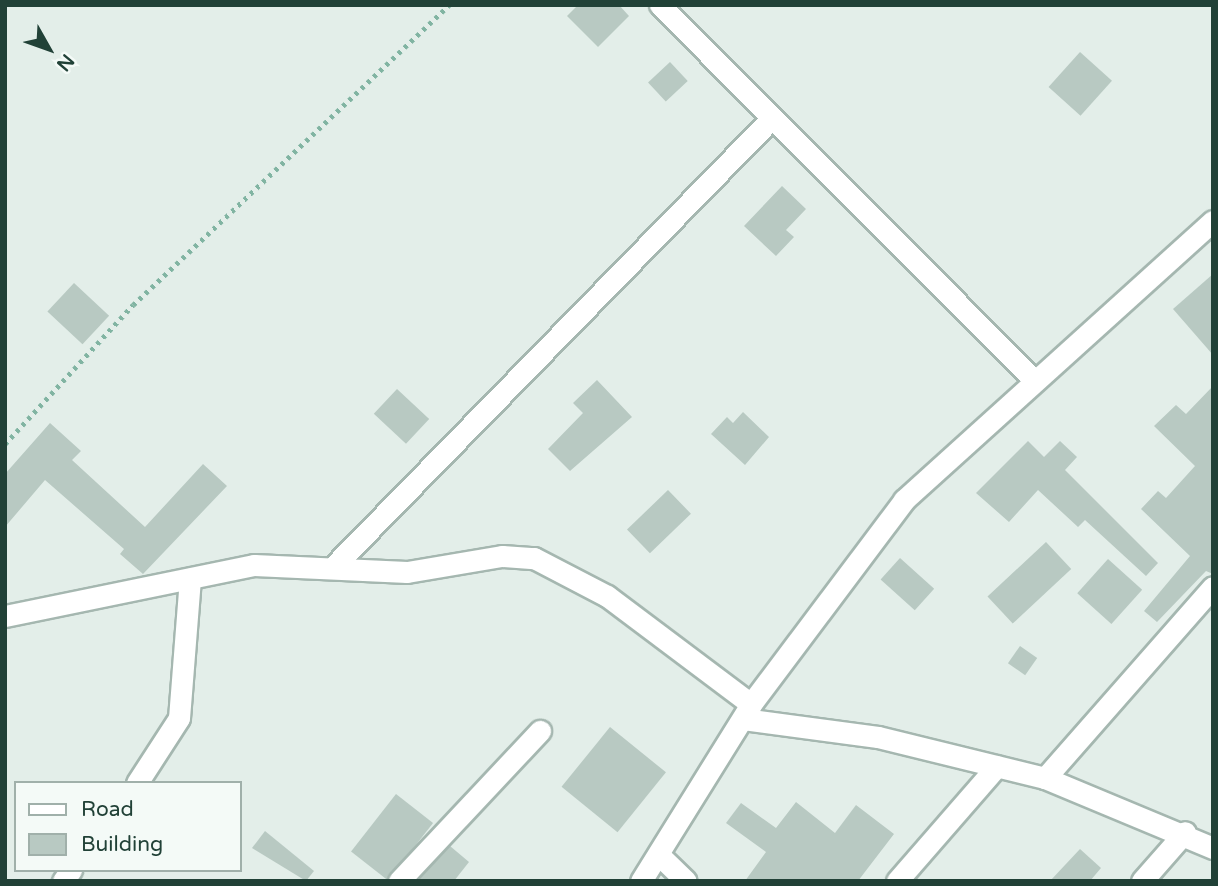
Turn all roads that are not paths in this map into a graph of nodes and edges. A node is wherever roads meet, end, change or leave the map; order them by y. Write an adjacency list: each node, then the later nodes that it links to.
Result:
1 (660, 5): 2 (street)
2 (772, 118): 4 (street); 5 (street)
3 (1213, 221): 4 (street)
4 (1035, 382): 9 (street)
5 (335, 565): 6 (street); 9 (street)
6 (190, 578): 8 (street); 13 (street)
7 (1213, 587): 12 (street)
8 (5, 616)
9 (747, 712): 11 (street); 16 (street)
10 (540, 731): 17 (street)
11 (996, 765): 12 (street); 20 (street)
12 (1045, 778): 14 (street)
13 (138, 781)
14 (1185, 832): 15 (street); 21 (street)
15 (1213, 848)
16 (659, 855): 18 (street); 19 (street)
17 (399, 881)
18 (641, 881)
19 (686, 881)
20 (897, 881)
21 (1143, 881)

